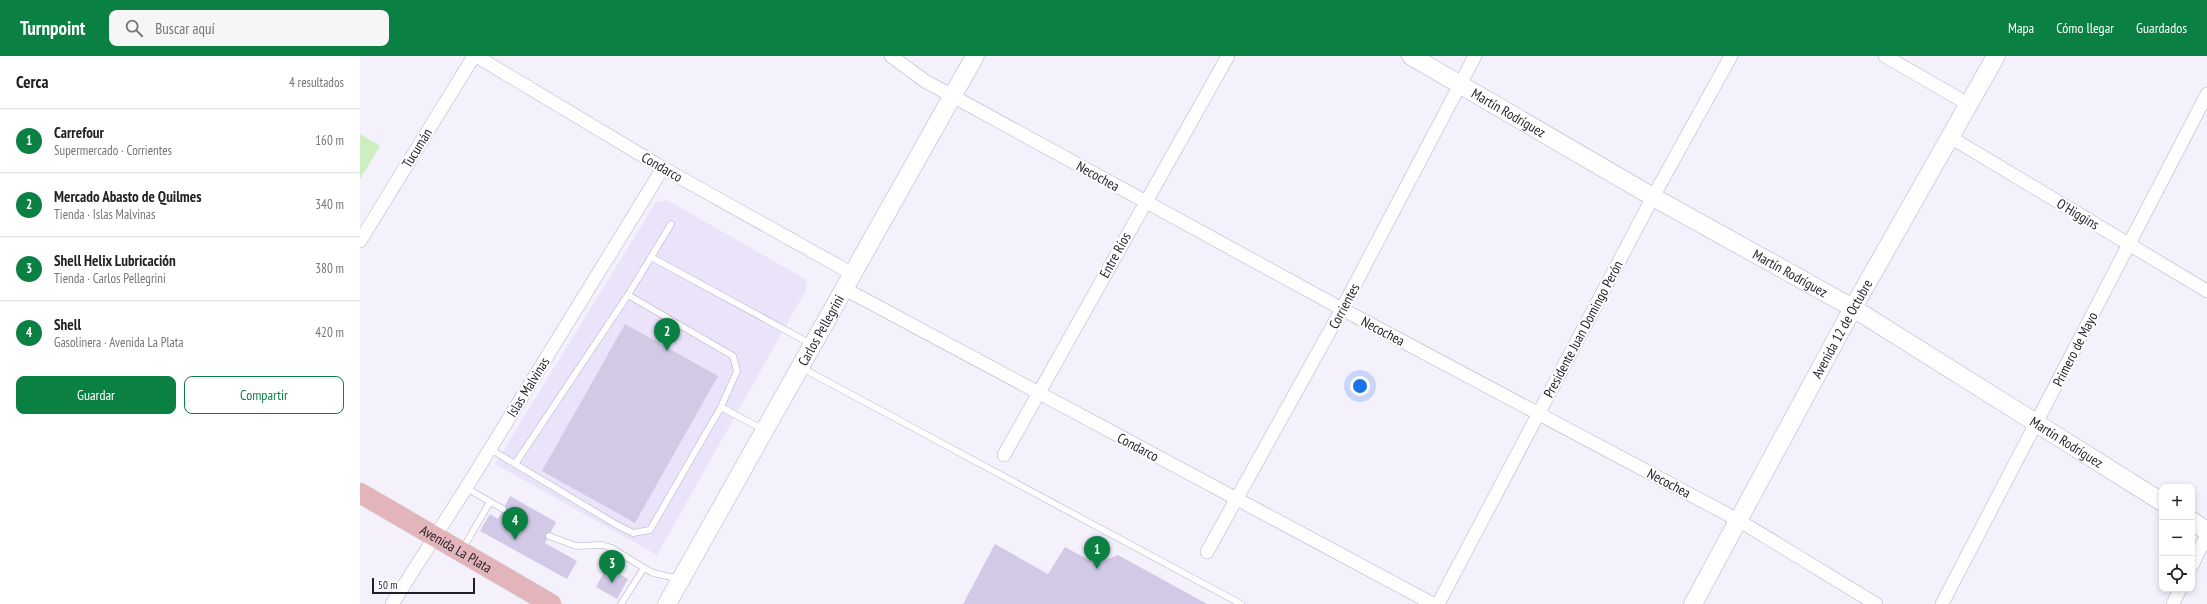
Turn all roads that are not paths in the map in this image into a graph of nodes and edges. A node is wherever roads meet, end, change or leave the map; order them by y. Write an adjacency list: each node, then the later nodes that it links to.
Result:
1 (475, 56): 15 (street, Condarco); 19 (street, Tucumán)
2 (891, 56): 12 (street, Necochea)
3 (975, 56): 12 (street, Carlos Pellegrini)
4 (1228, 56): 17 (street, Entre Ríos)
5 (1411, 56): 10 (street, Martín Rodríguez)
6 (1475, 56): 10 (street, Corrientes)
7 (1731, 56): 16 (street, Presidente Juan Domingo Perón)
8 (1885, 56): 13 (street)
9 (1996, 56): 13 (street, Avenida 12 de Octubre)
10 (1460, 84): 16 (street, Martín Rodríguez); 26 (street, Corrientes)
11 (2207, 94): 20 (street, Primero de Mayo)
12 (952, 96): 17 (street, Necochea); 22 (street, Carlos Pellegrini)
13 (1968, 104): 14 (street, Avenida 12 de Octubre)
14 (1950, 137): 20 (street, O'Higgins); 25 (street, Avenida 12 de Octubre)
15 (663, 168): 22 (street, Condarco); 34 (street, Islas Malvinas)
16 (1653, 197): 25 (street, Martín Rodríguez); 31 (street, Presidente Juan Domingo Perón)
17 (1145, 201): 26 (street, Necochea); 29 (street, Entre Ríos)
18 (671, 224): 21 (lane)
19 (360, 241)
20 (2128, 244): 23 (street, O'Higgins); 32 (street, Primero de Mayo)
21 (651, 257): 24 (lane); 27 (lane)
22 (847, 281): 27 (street, Carlos Pellegrini); 29 (street, Condarco)
23 (2207, 291)
24 (628, 295): 30 (lane); 36 (lane)
25 (1853, 308): 32 (street, Martín Rodríguez); 43 (street, Avenida 12 de Octubre)
26 (1342, 309): 31 (street, Necochea); 39 (street, Corrientes)
27 (811, 344): 28 (street, Carlos Pellegrini)
28 (799, 367): 33 (street, Carlos Pellegrini); 59 (lane)
29 (1039, 394): 35 (street, Entre Ríos); 39 (street, Condarco)
30 (721, 407): 33 (lane); 36 (lane)
31 (1538, 414): 43 (street, Necochea); 61 (street, Presidente Juan Domingo Perón)
32 (2037, 422): 40 (street, Martín Rodríguez); 64 (street, Primero de Mayo)
33 (764, 430): 53 (street, Carlos Pellegrini)
34 (490, 449): 36 (lane); 37 (street, Islas Malvinas)
35 (1004, 455)
36 (514, 464)
37 (466, 488): 41 (lane); 47 (street, Islas Malvinas)
38 (360, 493): 47 (main road, Avenida La Plata)
39 (1236, 499): 50 (street, Corrientes); 60 (street, Condarco)
40 (2159, 500)
41 (490, 502): 42 (lane); 49 (lane)
42 (503, 509)
43 (1738, 520): 62 (street, Avenida 12 de Octubre); 63 (street, Necochea)
44 (2195, 523): 45 (street)
45 (2207, 531)
46 (2207, 535): 51 (street)
47 (436, 536): 49 (main road, Avenida La Plata); 55 (street, Islas Malvinas)
48 (549, 536): 52 (lane)
49 (461, 551): 56 (main road, Avenida La Plata)
50 (1207, 552)
51 (2195, 559)
52 (644, 568): 53 (lane); 57 (lane)
53 (680, 579): 58 (street, Carlos Pellegrini)
54 (2179, 592): 65 (street)
55 (392, 604)
56 (551, 604)
57 (621, 604)
58 (667, 604)
59 (1241, 604)
60 (1433, 604)
61 (1438, 604)
62 (1693, 604)
63 (1876, 604)
64 (1942, 604)
65 (2173, 604)

